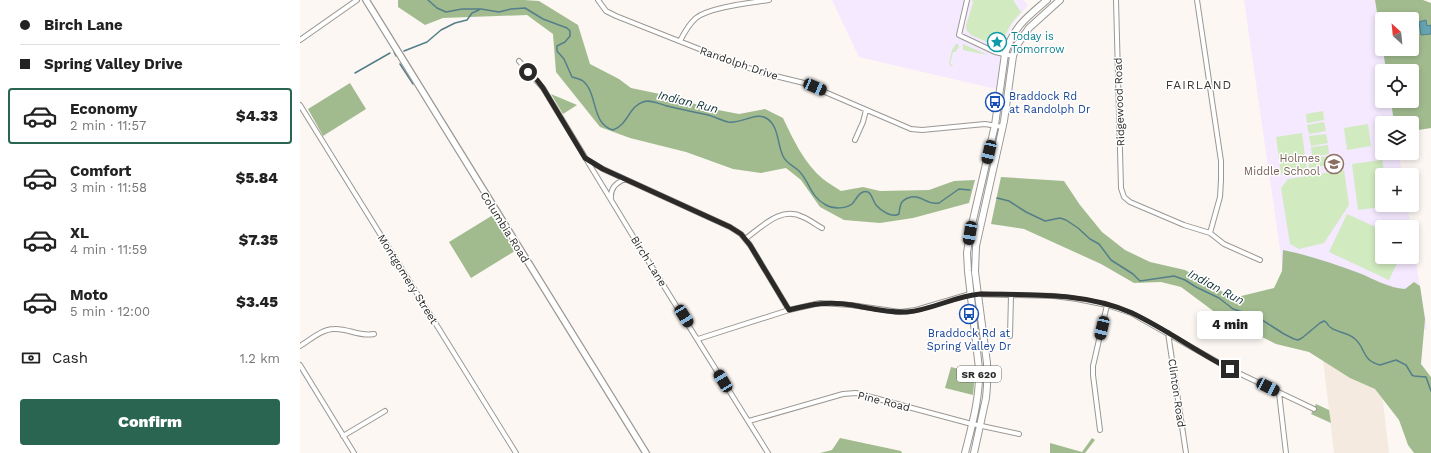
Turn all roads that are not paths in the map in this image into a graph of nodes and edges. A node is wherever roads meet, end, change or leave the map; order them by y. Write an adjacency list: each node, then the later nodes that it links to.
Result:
1 (357, 0): 10 (street)
2 (366, 0): 49 (street, Columbia Road)
3 (598, 0): 11 (street, Randolph Drive)
4 (769, 0): 11 (street)
5 (967, 0): 12 (street)
6 (1048, 0): 12 (main road, SR 620)
7 (1060, 0): 13 (main road, SR 620)
8 (1116, 0): 24 (street, Ridgewood Road)
9 (1197, 0): 24 (street)
10 (300, 40)
11 (680, 41): 16 (street, Randolph Drive)
12 (1005, 54): 13 (street); 17 (main road, SR 620)
13 (1013, 56): 18 (main road, SR 620)
14 (519, 61): 20 (street, Birch Lane)
15 (300, 105): 48 (street, Montgomery Street)
16 (866, 110): 17 (street, Randolph Drive); 19 (street)
17 (995, 125): 18 (street, Randolph Drive); 27 (main road, SR 620)
18 (1002, 126): 28 (main road, SR 620)
19 (855, 140)
20 (585, 158): 21 (street); 22 (street, Birch Lane)
21 (625, 179): 22 (street); 25 (street)
22 (612, 201): 35 (street, Birch Lane)
23 (822, 228): 25 (street)
24 (1210, 233): 26 (street)
25 (745, 239): 31 (street)
26 (1260, 260)
27 (970, 294): 28 (street); 31 (street); 42 (main road, SR 620)
28 (978, 294): 29 (street); 43 (main road, SR 620)
29 (1011, 295): 30 (street); 34 (street)
30 (1107, 305): 33 (street); 44 (street)
31 (789, 310): 35 (street)
32 (374, 334): 36 (street)
33 (1168, 334): 38 (street); 53 (street, Clinton Road)
34 (1010, 336)
35 (698, 339): 41 (street, Birch Lane)
36 (300, 346)
37 (300, 365): 46 (street)
38 (1279, 393): 39 (street); 54 (street)
39 (1314, 409)
40 (385, 411): 46 (street)
41 (749, 421): 42 (street, Pine Road); 50 (street, Birch Lane)
42 (972, 424): 43 (street, Pine Road); 51 (main road, SR 620)
43 (980, 426): 45 (street, Pine Road); 52 (main road, SR 620)
44 (1100, 430)
45 (1019, 434)
46 (344, 436): 47 (street)
47 (354, 453)
48 (516, 453)
49 (646, 453)
50 (768, 453)
51 (965, 453)
52 (974, 453)
53 (1186, 453)
54 (1286, 453)

